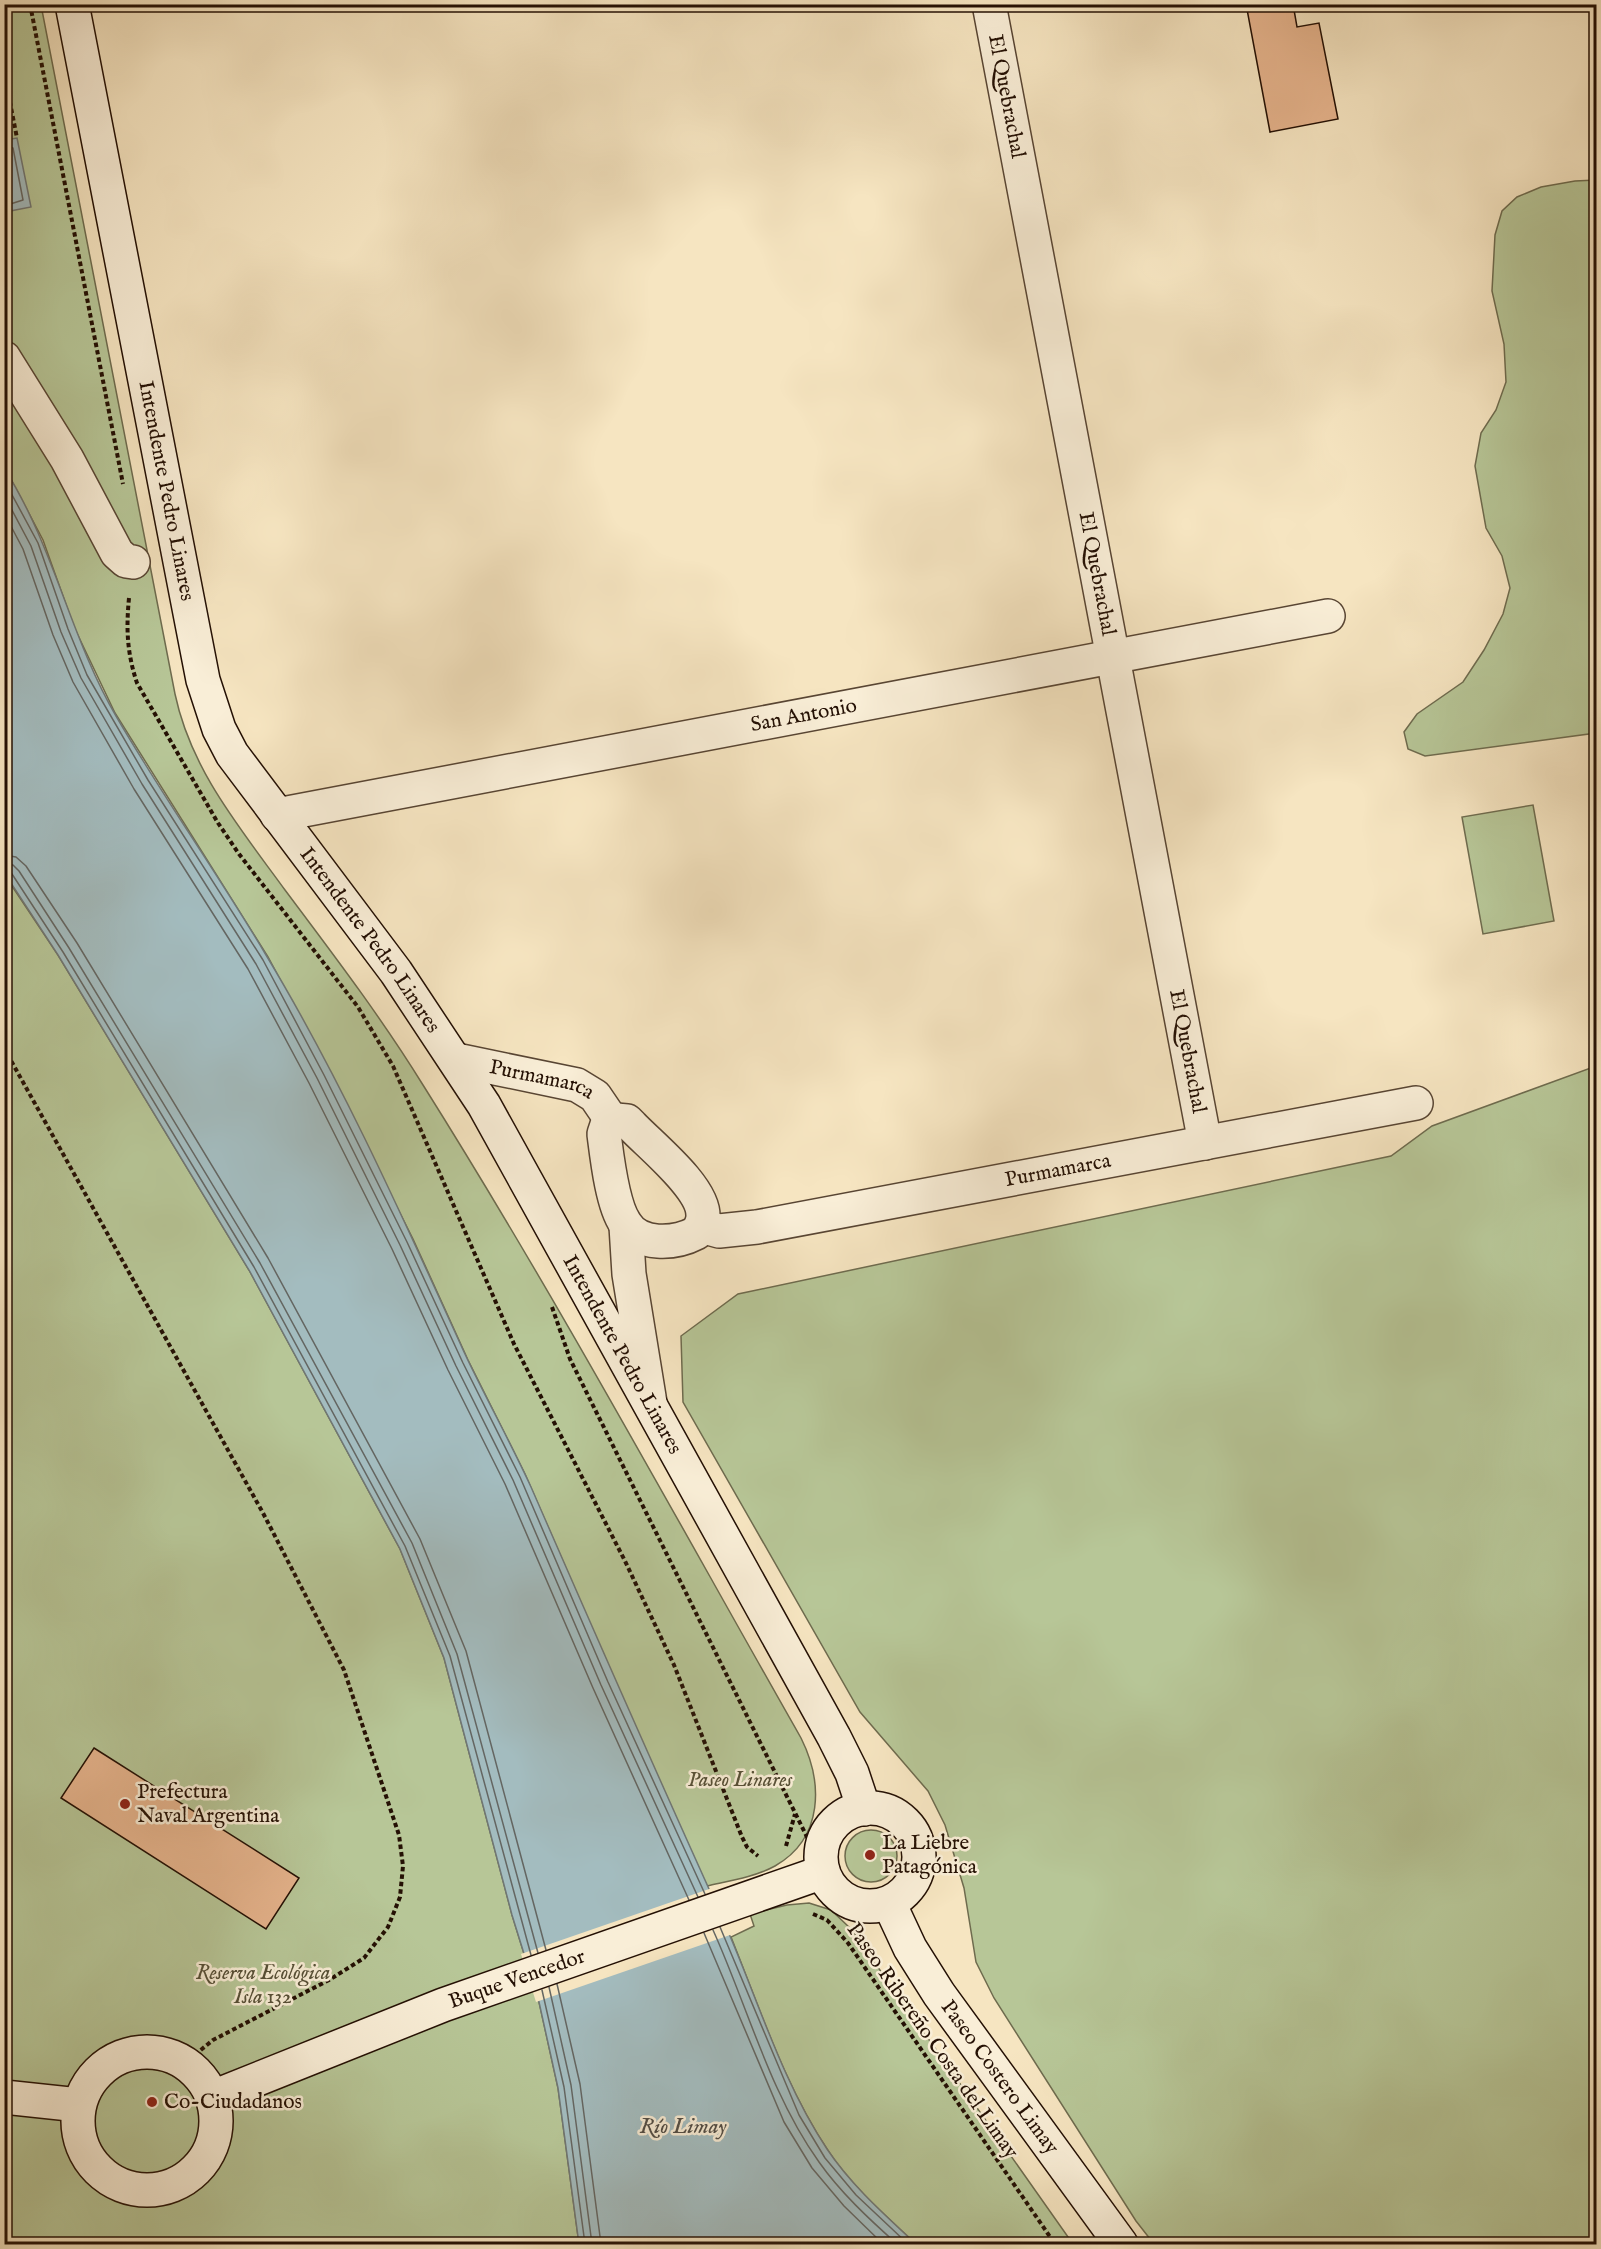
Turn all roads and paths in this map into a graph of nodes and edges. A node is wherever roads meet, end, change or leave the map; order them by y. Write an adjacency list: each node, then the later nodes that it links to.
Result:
1 (72, 4): 9 (street, Intendente Pedro Linares)
2 (989, 4): 8 (street, El Quebrachal)
3 (4, 72): 4 (path)
4 (17, 138)
5 (4, 358): 6 (street)
6 (133, 562)
7 (1328, 616): 8 (street, San Antonio)
8 (1113, 657): 9 (street, San Antonio); 14 (street, El Quebrachal)
9 (277, 815): 11 (street, Intendente Pedro Linares)
10 (4, 1048): 23 (path)
11 (456, 1060): 13 (street, Purmamarca); 18 (street, Intendente Pedro Linares)
12 (1416, 1103): 14 (street, Purmamarca)
13 (612, 1121): 15 (street, Purmamarca); 16 (street, Purmamarca)
14 (1205, 1143): 16 (street, Purmamarca)
15 (626, 1226): 16 (street); 18 (street, Purmamarca)
16 (701, 1226)
17 (550, 1296): 20 (path)
18 (652, 1412): 19 (street, Intendente Pedro Linares)
19 (864, 1809): 20 (street); 21 (street)
20 (823, 1872): 21 (street); 25 (street, Buque Vencedor)
21 (889, 1903): 28 (street, Paseo Costero Limay)
22 (804, 1912): 27 (path, Paseo Ribereño Costa del Limay)
23 (186, 2062): 25 (street); 26 (street)
24 (4, 2097): 26 (street)
25 (213, 2097): 26 (street)
26 (79, 2105)
27 (1055, 2244)
28 (1121, 2244)

